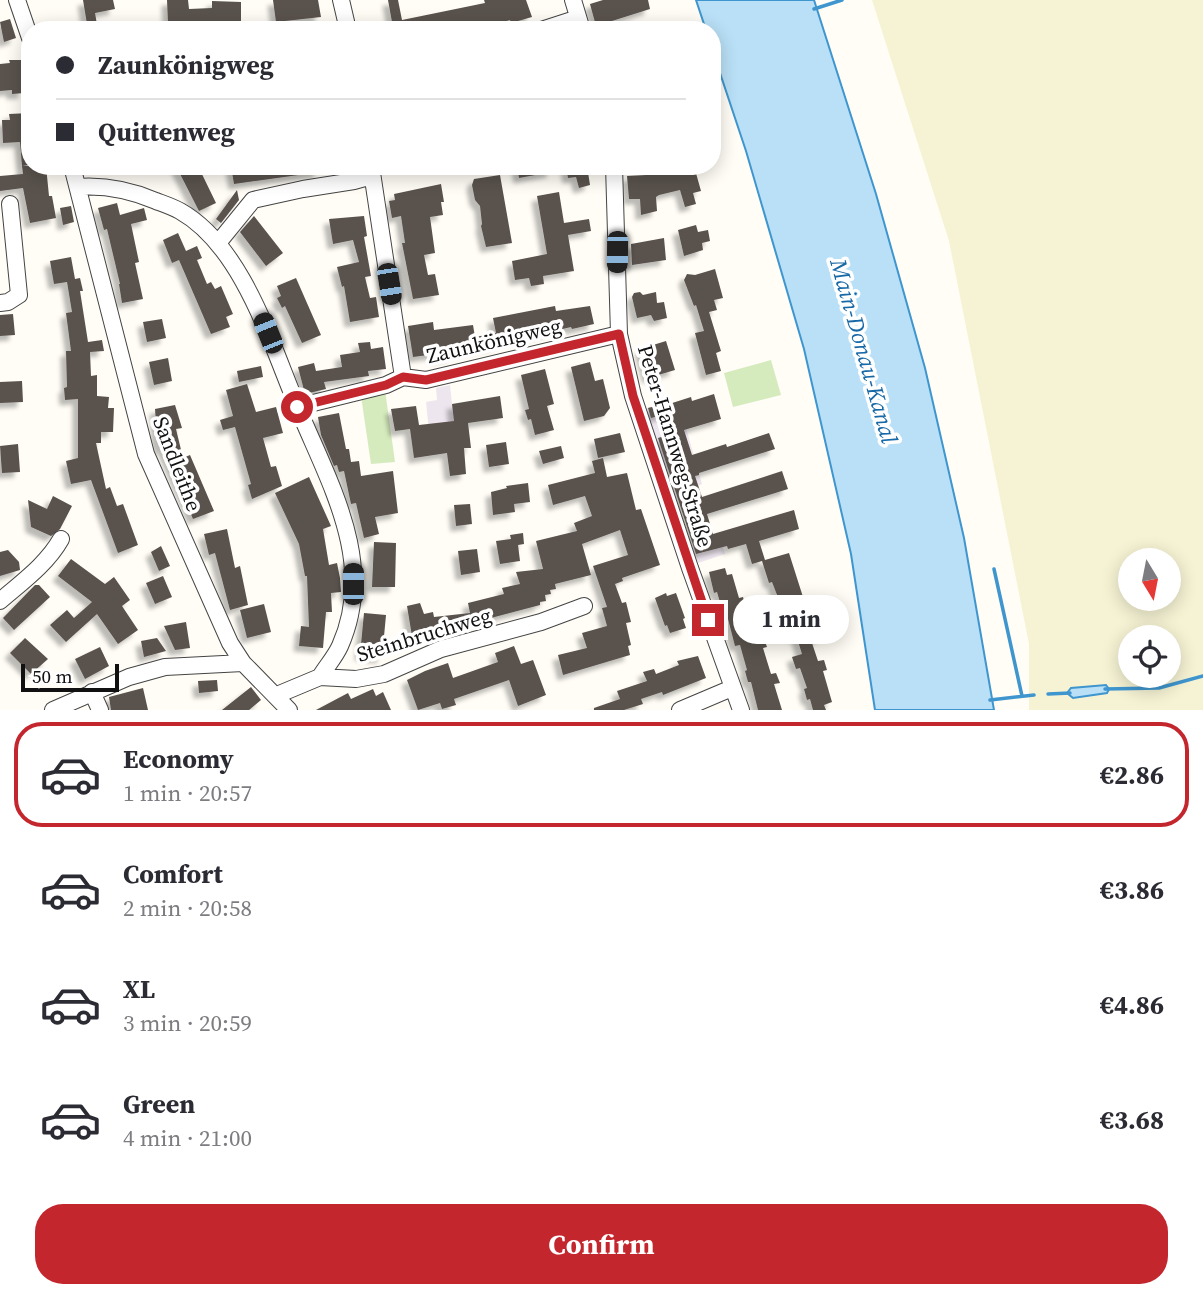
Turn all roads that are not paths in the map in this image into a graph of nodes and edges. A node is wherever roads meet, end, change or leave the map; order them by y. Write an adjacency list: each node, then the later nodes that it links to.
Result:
1 (17, 0): 4 (street)
2 (341, 0): 5 (street)
3 (573, 0): 6 (street)
4 (24, 21)
5 (346, 21)
6 (579, 21)
7 (75, 175): 11 (street, Sandleithe)
8 (355, 175): 13 (street)
9 (372, 175): 16 (street)
10 (614, 175): 15 (street, Peter-Hannweg-Straße)
11 (78, 187): 13 (street); 21 (street, Sandleithe)
12 (10, 204): 14 (street)
13 (218, 243): 17 (street)
14 (0, 303)
15 (619, 334): 16 (street, Zaunkönigweg); 23 (street, Peter-Hannweg-Straße)
16 (403, 377): 17 (street, Zaunkönigweg)
17 (297, 407): 22 (street)
18 (61, 538): 19 (street)
19 (0, 601)
20 (583, 606): 22 (street, Steinbruchweg)
21 (243, 663): 24 (street); 25 (street, Sandleithe)
22 (320, 677): 25 (street, Steinbruchweg)
23 (732, 688): 29 (street); 30 (street, Peter-Hannweg-Straße)
24 (92, 692): 26 (street); 27 (street)
25 (277, 695): 28 (street, Sandleithe)
26 (53, 710)
27 (100, 710)
28 (289, 710)
29 (680, 710)
30 (741, 710)

